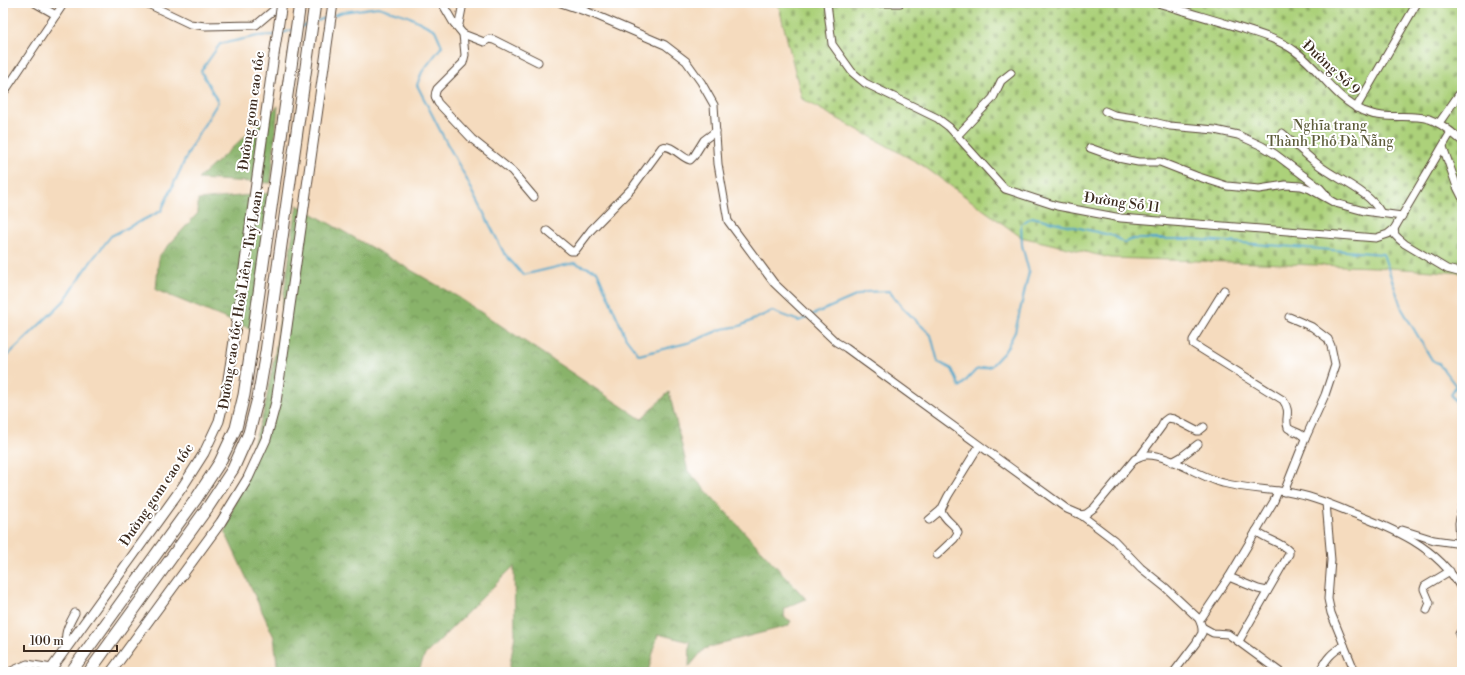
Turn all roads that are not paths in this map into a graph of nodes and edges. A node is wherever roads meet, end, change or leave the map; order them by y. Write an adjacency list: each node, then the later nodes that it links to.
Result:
1 (35, 3): 18 (street)
2 (64, 3): 18 (street)
3 (146, 3): 4 (street)
4 (282, 3): 73 (main road, Đường gom cao tốc, bridge)
5 (300, 3): 76 (highway, Đường cao tốc Hoà Liên - Tuý Loan)
6 (315, 3): 77 (highway)
7 (333, 3): 78 (main road)
8 (442, 3): 20 (street)
9 (463, 3): 19 (street)
10 (561, 3): 17 (street)
11 (594, 3): 17 (street)
12 (827, 3): 31 (street, Đường Số 11)
13 (870, 3): 14 (street)
14 (900, 3)
15 (1158, 3): 25 (street, Đường Số 9)
16 (1417, 3): 25 (street)
17 (571, 6): 28 (street)
18 (56, 14): 24 (street)
19 (459, 24)
20 (463, 34): 21 (street); 35 (street)
21 (538, 62)
22 (1011, 73): 31 (street)
23 (1462, 90): 27 (street)
24 (3, 94)
25 (1356, 108): 27 (street, Đường Số 9)
26 (1106, 111): 37 (street)
27 (1439, 123): 29 (street, Đường Số 9)
28 (716, 130): 41 (street); 48 (street)
29 (1452, 132): 32 (street, Đường Số 9); 33 (street)
30 (1282, 133): 38 (street)
31 (956, 136): 40 (street, Đường Số 11)
32 (1462, 141)
33 (1443, 147): 36 (street); 39 (street)
34 (1090, 148): 37 (street)
35 (534, 197)
36 (1462, 197)
37 (1330, 200): 38 (street)
38 (1381, 213): 39 (street)
39 (1402, 216): 40 (street)
40 (1394, 229): 42 (street)
41 (547, 230)
42 (1462, 273)
43 (1224, 290): 46 (street)
44 (1289, 317): 46 (street)
45 (1204, 427): 49 (street)
46 (1305, 439): 51 (street)
47 (1198, 444): 50 (street)
48 (980, 446): 54 (street); 55 (street)
49 (1140, 456): 50 (street); 55 (street)
50 (1172, 462): 51 (street)
51 (1281, 492): 52 (street); 58 (street)
52 (1326, 503): 57 (street); 72 (street)
53 (1462, 507): 59 (street)
54 (941, 510): 56 (street); 60 (street)
55 (1081, 515): 67 (street)
56 (929, 520)
57 (1382, 524): 59 (street); 61 (street)
58 (1256, 531): 62 (street); 63 (street)
59 (1461, 543)
60 (937, 556)
61 (1450, 571): 64 (street); 65 (street)
62 (1229, 577): 63 (street); 67 (street)
63 (1267, 590): 70 (street)
64 (1462, 590)
65 (1427, 610)
66 (75, 614): 73 (street)
67 (1199, 619): 68 (street)
68 (1202, 627): 70 (street); 79 (street)
69 (1462, 630): 71 (street)
70 (1239, 641): 80 (street)
71 (1462, 642)
72 (1344, 645): 81 (street); 82 (street)
73 (66, 649): 74 (main road, Đường gom cao tốc)
74 (50, 670): 75 (street)
75 (9, 672)
76 (71, 672)
77 (89, 672)
78 (111, 672)
79 (1174, 672)
80 (1280, 672)
81 (1319, 672)
82 (1355, 672)

